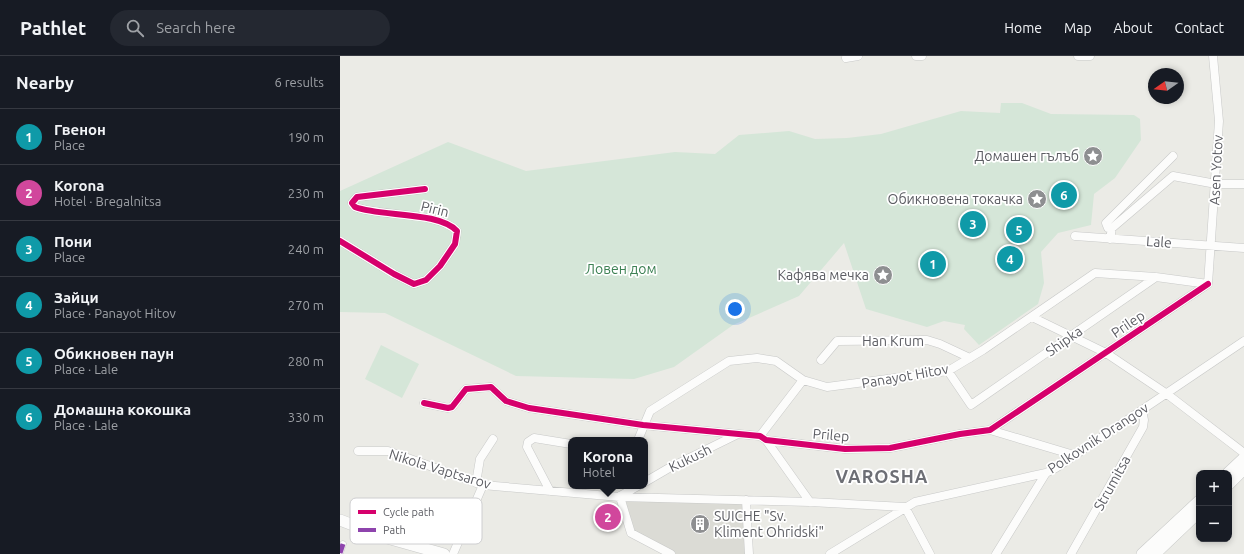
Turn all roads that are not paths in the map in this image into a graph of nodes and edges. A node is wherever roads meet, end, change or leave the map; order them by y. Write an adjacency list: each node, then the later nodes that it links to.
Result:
1 (858, 56): 7 (street)
2 (916, 56): 3 (street)
3 (922, 56)
4 (1078, 56): 5 (street)
5 (1090, 56)
6 (1213, 56): 9 (street, Asen Yotov)
7 (846, 58)
8 (1173, 156): 12 (street)
9 (1216, 184): 10 (street); 12 (street); 16 (street, Asen Yotov)
10 (1244, 184)
11 (425, 189): 15 (street, Pirin)
12 (1112, 228): 14 (street)
13 (1075, 236): 14 (street, Lale)
14 (1110, 239): 16 (street, Lale)
15 (340, 241)
16 (1212, 246): 17 (street, Lale); 19 (street, Asen Yotov)
17 (1244, 248)
18 (1156, 277): 19 (street, Panayot Hitov); 20 (street, Panayot Hitov); 21 (street, Shipka)
19 (1208, 284): 23 (street, Prilep)
20 (1032, 316): 21 (street); 24 (street, Panayot Hitov)
21 (1070, 336): 23 (street); 26 (street, Shipka)
22 (1244, 340): 28 (street, Polkovnik Drangov)
23 (1106, 353): 28 (street); 32 (street, Prilep)
24 (970, 358): 25 (street, Han Krum); 26 (street, Panayot Hitov)
25 (821, 360)
26 (948, 371): 27 (street, Panayot Hitov)
27 (803, 380): 31 (street, Panayot Hitov); 35 (street)
28 (1167, 394): 30 (street, Polkovnik Drangov); 39 (street)
29 (424, 403): 31 (street, Prilep)
30 (1142, 410): 40 (street, Polkovnik Drangov); 71 (street, Strumitsa)
31 (643, 425): 33 (street, Prilep); 34 (street, Panayot Hitov)
32 (990, 430): 35 (street, Prilep); 40 (street)
33 (737, 435): 35 (street, Prilep); 45 (street, Kukush)
34 (639, 437)
35 (763, 438): 54 (street)
36 (493, 440): 47 (street)
37 (568, 444): 50 (street)
38 (358, 451): 47 (street, Nikola Vaptsarov)
39 (1244, 453)
40 (1074, 455): 44 (street, Polkovnik Drangov)
41 (1244, 458): 43 (street)
42 (1244, 469): 46 (street)
43 (1231, 470)
44 (1046, 473): 56 (street, Polkovnik Drangov); 70 (street)
45 (648, 480)
46 (1232, 481)
47 (479, 484): 50 (street, Nikola Vaptsarov); 52 (street)
48 (622, 489): 51 (street)
49 (633, 489): 51 (street)
50 (550, 491): 51 (street, Nikola Vaptsarov)
51 (620, 497): 53 (street, Nikola Vaptsarov); 66 (street)
52 (474, 498)
53 (746, 500): 54 (street, Nikola Vaptsarov); 67 (street)
54 (810, 502): 56 (street, Nikola Vaptsarov)
55 (1196, 503): 72 (street)
56 (905, 507): 68 (street, Polkovnik Drangov); 69 (street)
57 (1196, 515): 73 (street)
58 (340, 520): 59 (street)
59 (350, 524)
60 (344, 544): 63 (street)
61 (408, 544): 64 (street)
62 (457, 544): 65 (street)
63 (340, 553)
64 (444, 554)
65 (453, 554)
66 (671, 554)
67 (749, 554)
68 (830, 554)
69 (930, 554)
70 (996, 554)
71 (1072, 554)
72 (1142, 554)
73 (1155, 554)

